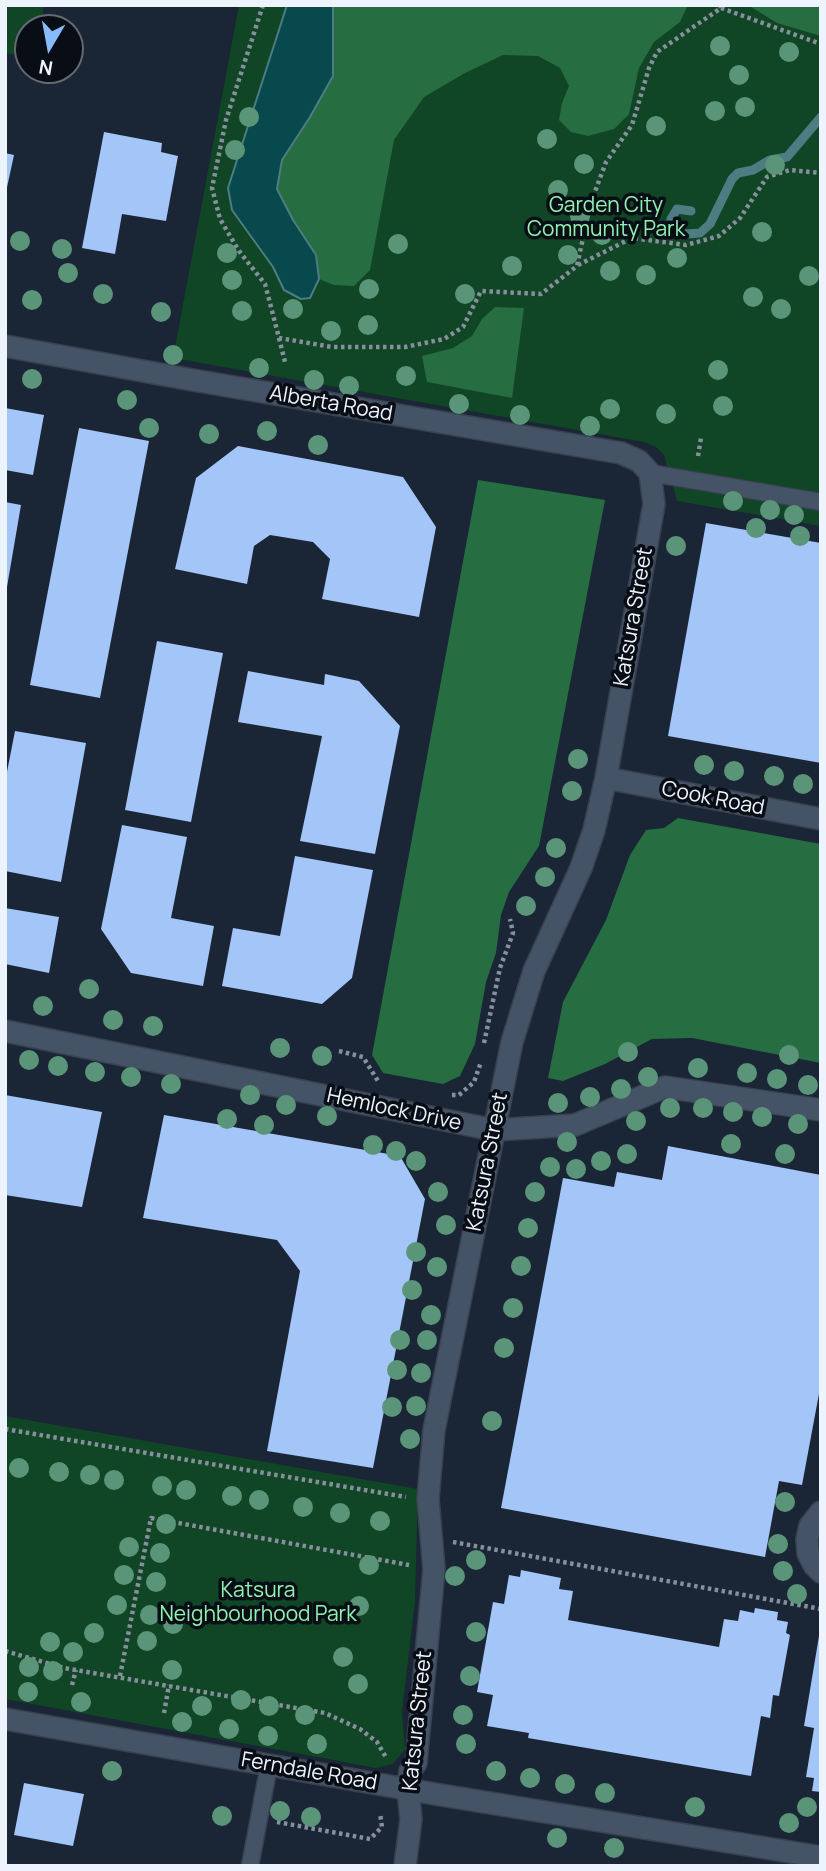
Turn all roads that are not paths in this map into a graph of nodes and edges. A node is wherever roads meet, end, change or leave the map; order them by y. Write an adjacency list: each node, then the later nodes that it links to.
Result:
1 (5, 346): 2 (street, Alberta Road)
2 (650, 473): 3 (lane); 4 (street, Katsura Street)
3 (821, 502)
4 (606, 778): 5 (street, Cook Road); 8 (street, Katsura Street)
5 (821, 819)
6 (5, 1031): 8 (street, Hemlock Drive)
7 (821, 1110): 8 (street, Hemlock Drive)
8 (494, 1130): 13 (street, Katsura Street)
9 (821, 1512): 10 (street)
10 (821, 1572)
11 (5, 1719): 12 (street, Ferndale Road)
12 (269, 1765): 13 (street, Ferndale Road); 15 (lane)
13 (408, 1790): 14 (street, Ferndale Road); 16 (street, Katsura Street)
14 (821, 1857)
15 (250, 1866)
16 (405, 1866)

